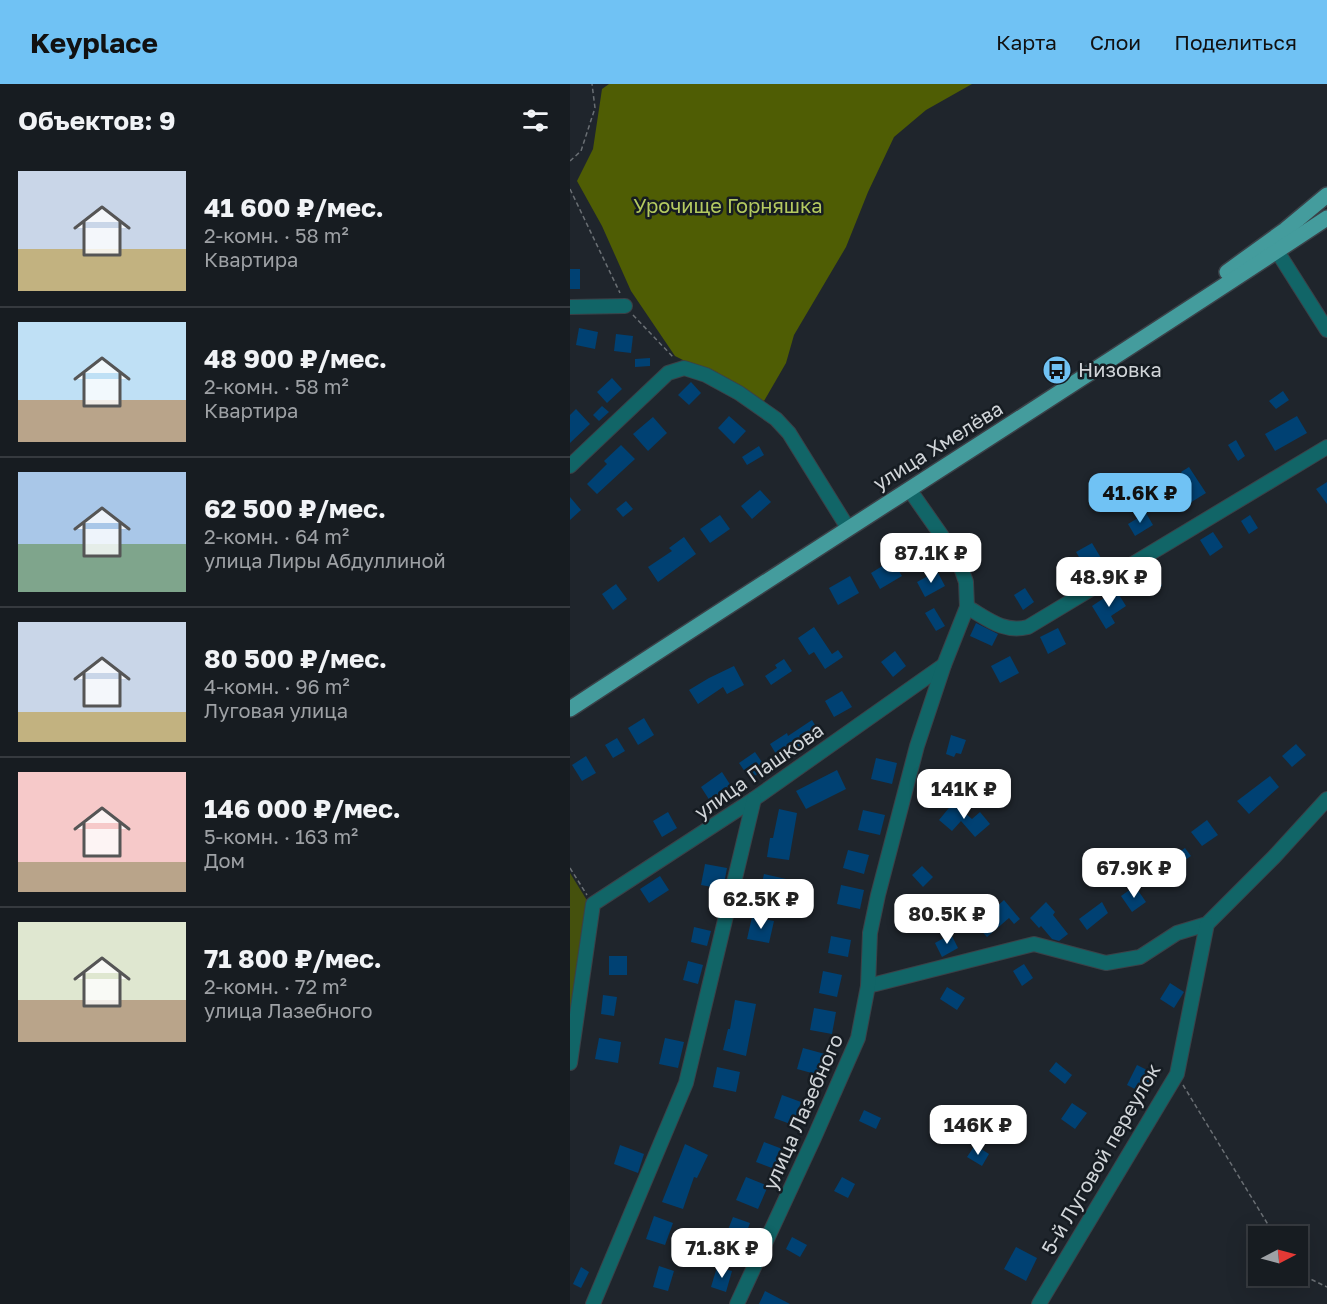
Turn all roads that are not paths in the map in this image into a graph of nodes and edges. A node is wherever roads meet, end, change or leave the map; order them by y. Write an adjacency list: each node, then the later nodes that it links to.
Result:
1 (1327, 195): 10 (main road)
2 (1327, 209): 4 (main road)
3 (1327, 218): 4 (main road, улица Хмелёва)
4 (1277, 251): 7 (street); 10 (main road, улица Хмелёва)
5 (625, 306): 6 (street)
6 (570, 307)
7 (1327, 330)
8 (1327, 447): 12 (street)
9 (570, 466): 11 (street)
10 (909, 489): 11 (main road, улица Хмелёва); 12 (street, улица Лазебного)
11 (848, 528): 14 (main road, улица Хмелёва)
12 (967, 607): 13 (street, улица Лазебного)
13 (944, 665): 16 (street, улица Пашкова); 18 (street, улица Лазебного)
14 (570, 709)
15 (1327, 799): 17 (street)
16 (754, 800): 19 (street, улица Пашкова); 20 (street)
17 (1207, 924): 18 (street); 22 (street, 5-й Луговой переулок)
18 (868, 986): 21 (street, улица Лазебного)
19 (570, 1063)
20 (593, 1304)
21 (737, 1304)
22 (1039, 1304)

